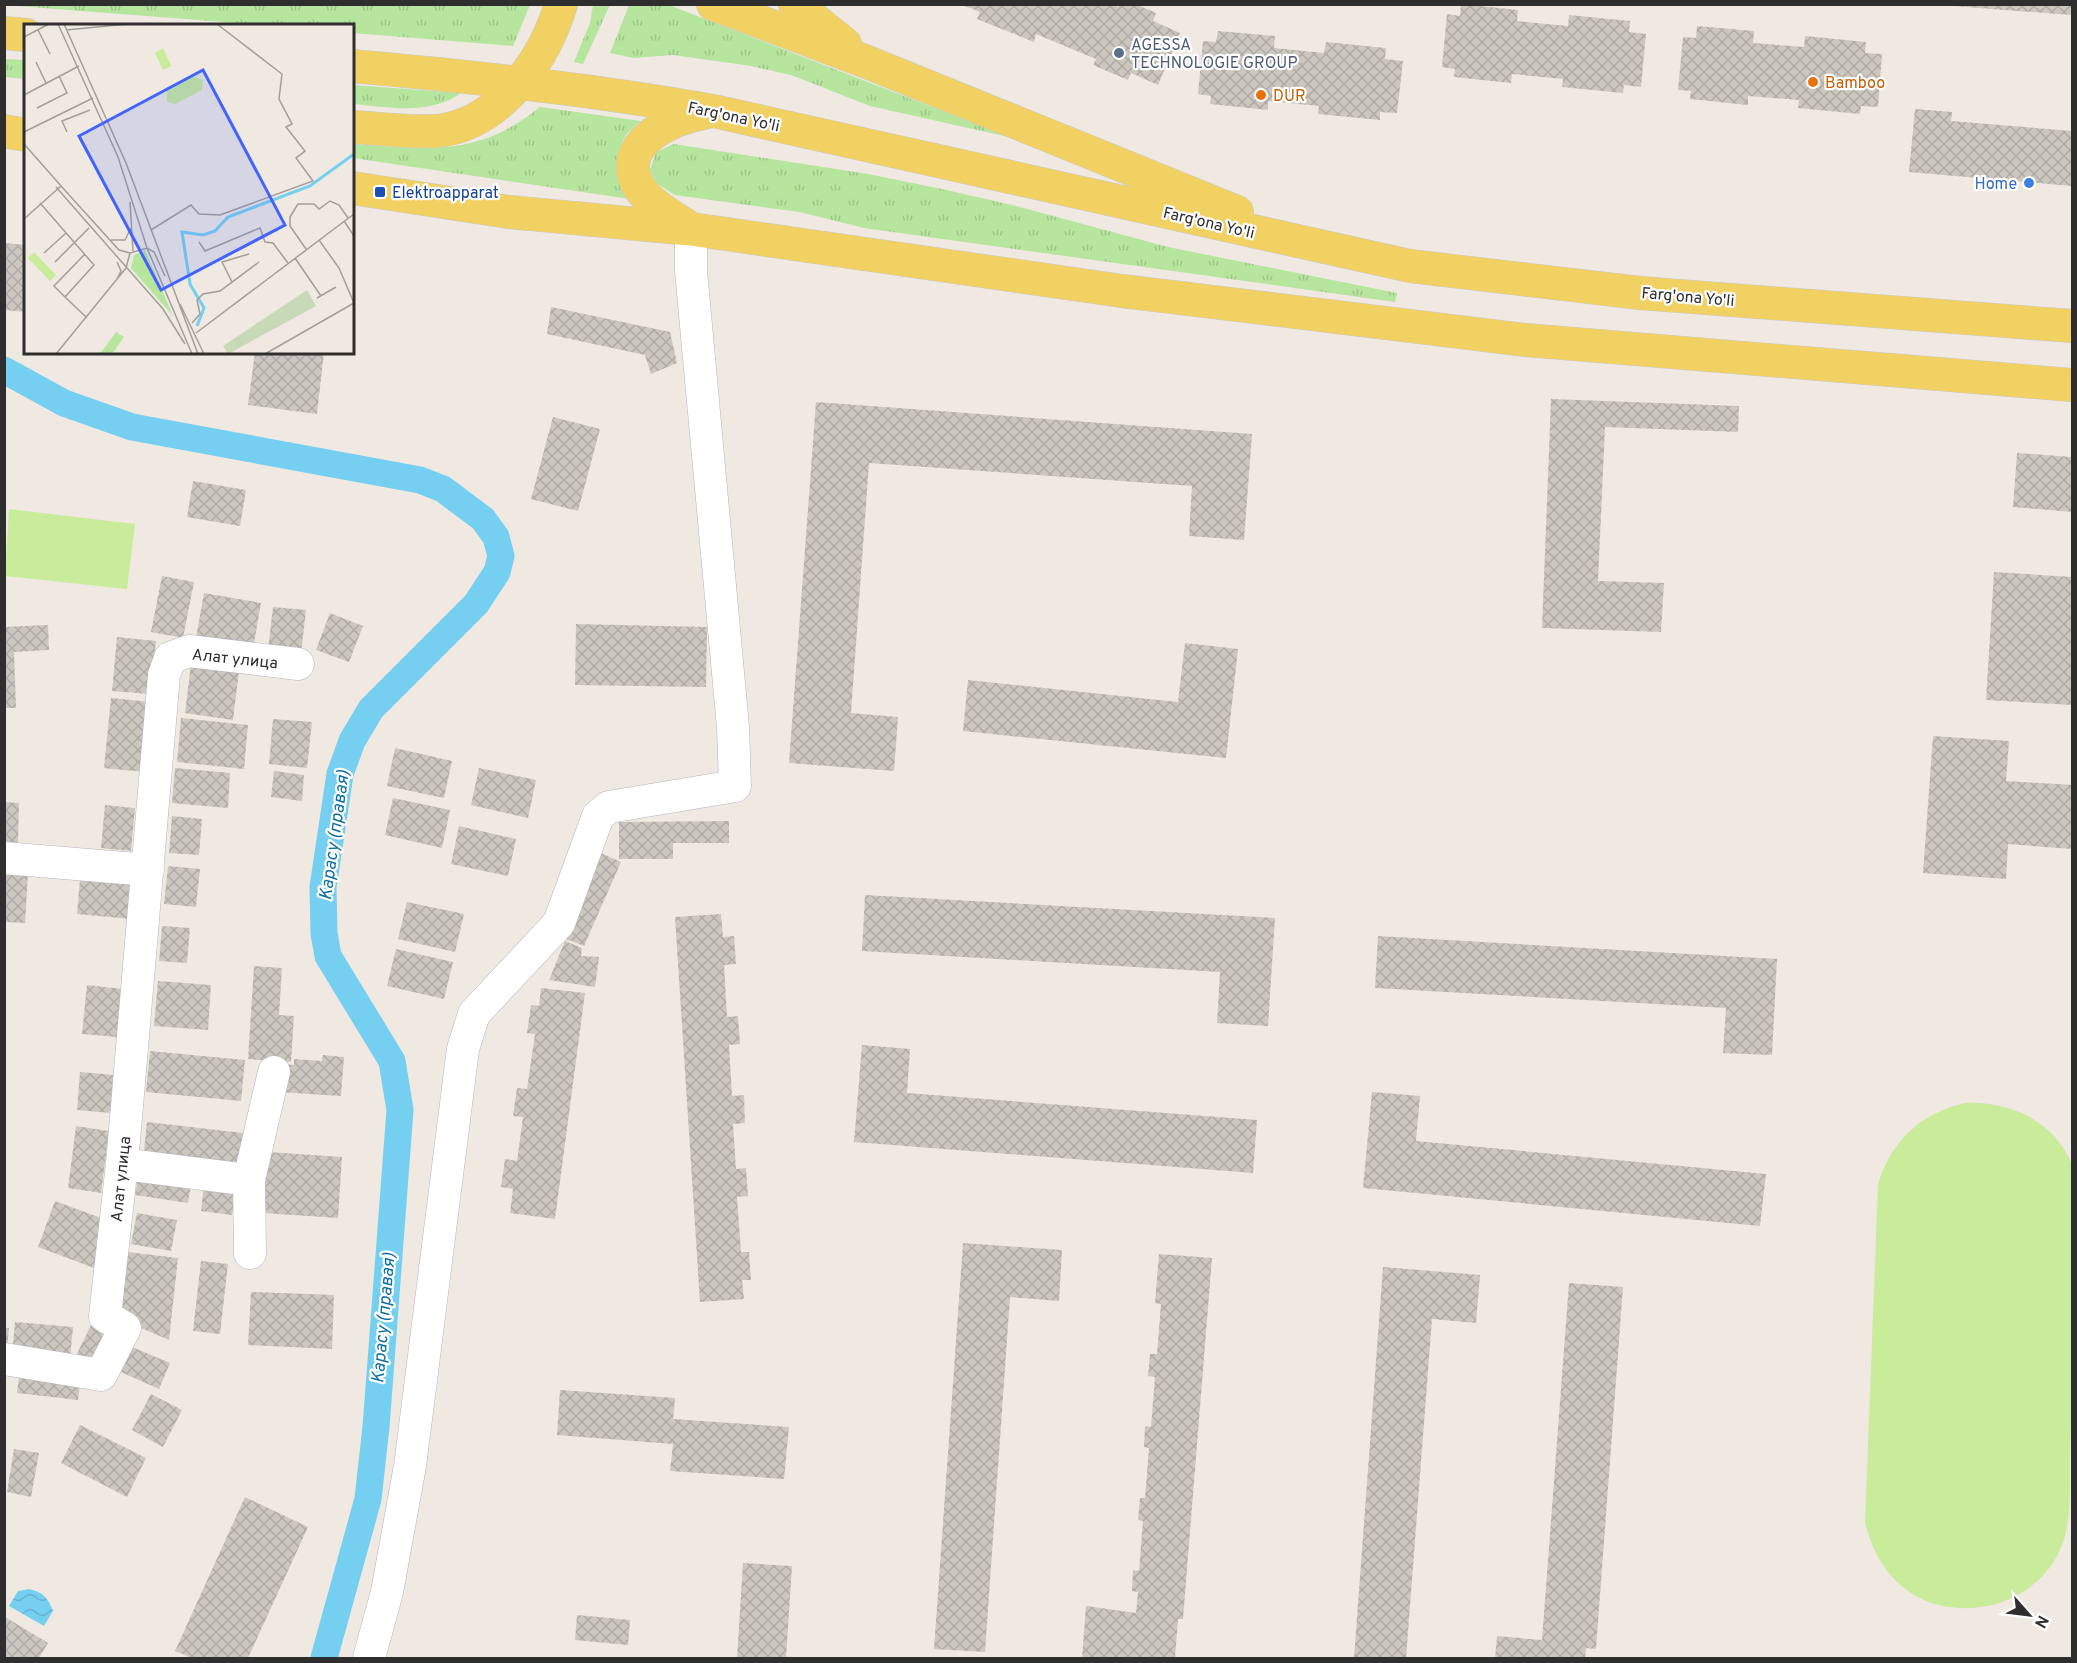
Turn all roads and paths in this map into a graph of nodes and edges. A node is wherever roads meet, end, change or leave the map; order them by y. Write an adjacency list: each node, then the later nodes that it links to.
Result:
1 (561, 4): 8 (main road)
2 (713, 4): 6 (main road)
3 (795, 4): 6 (main road)
4 (4, 33): 5 (main road)
5 (24, 35)
6 (867, 62): 17 (main road)
7 (354, 66): 8 (main road, Farg'ona Yo'li)
8 (520, 81): 9 (main road, Farg'ona Yo'li); 12 (main road)
9 (718, 112): 16 (main road); 17 (main road, Farg'ona Yo'li)
10 (4, 123): 11 (main road)
11 (24, 123)
12 (354, 127)
13 (4, 131): 14 (main road)
14 (24, 135)
15 (354, 188): 16 (main road)
16 (691, 229): 19 (main road); 28 (street)
17 (1328, 249): 18 (main road, Farg'ona Yo'li)
18 (2073, 326)
19 (2073, 385)
20 (298, 664): 22 (street, Алат улица)
21 (4, 858): 22 (street)
22 (148, 870): 24 (street, Алат улица)
23 (274, 1072): 25 (street)
24 (122, 1164): 25 (street); 27 (street, Алат улица)
25 (249, 1180): 26 (street)
26 (250, 1252)
27 (4, 1359)
28 (369, 1659)

